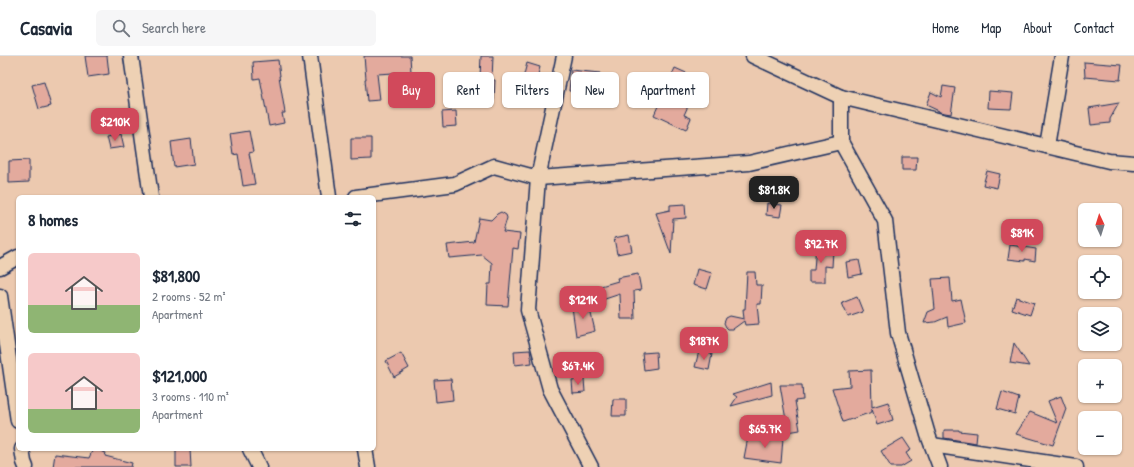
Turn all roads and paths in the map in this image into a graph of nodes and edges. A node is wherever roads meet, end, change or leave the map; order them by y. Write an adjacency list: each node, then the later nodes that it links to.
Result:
1 (131, 56): 11 (street)
2 (310, 56): 12 (street)
3 (564, 56): 10 (street)
4 (753, 56): 6 (street)
5 (1062, 56): 8 (street)
6 (841, 97): 7 (street); 8 (street)
7 (841, 142): 10 (street); 18 (street)
8 (1047, 146): 9 (street)
9 (1134, 162)
10 (538, 178): 13 (street); 25 (street)
11 (151, 195)
12 (329, 195)
13 (371, 195)
14 (16, 258): 15 (street)
15 (0, 267)
16 (0, 296): 17 (street)
17 (16, 407)
18 (932, 445): 26 (street); 27 (street)
19 (22, 451): 22 (street)
20 (251, 451): 23 (street)
21 (365, 451): 24 (street)
22 (26, 467)
23 (259, 467)
24 (368, 467)
25 (590, 467)
26 (940, 467)
27 (1076, 467)

